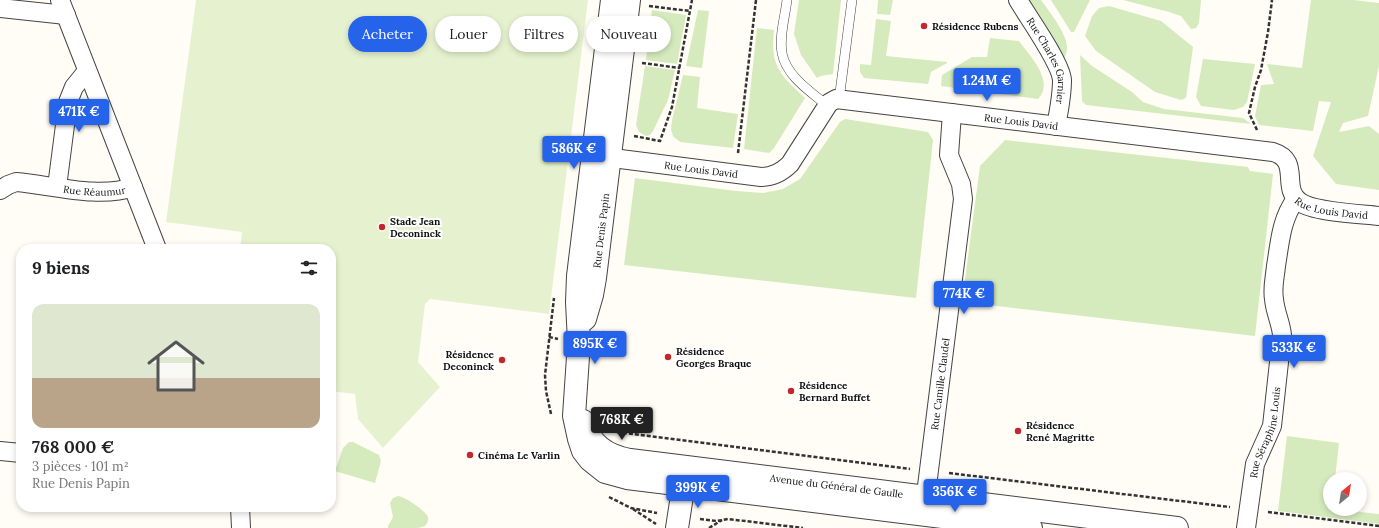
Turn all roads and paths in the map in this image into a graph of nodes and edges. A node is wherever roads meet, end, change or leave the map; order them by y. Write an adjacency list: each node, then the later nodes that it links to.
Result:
1 (612, 0): 20 (street, Rue Denis Papin)
2 (692, 0): 11 (path)
3 (756, 0): 19 (path)
4 (787, 0): 15 (lane)
5 (852, 0): 15 (lane)
6 (1018, 0): 17 (street, Rue Charles Garnier)
7 (1272, 0): 18 (path)
8 (637, 3): 11 (path); 20 (street, Rue Denis Papin)
9 (0, 8): 10 (street)
10 (63, 8): 14 (street, Rue Réaumur)
11 (690, 11): 13 (path)
12 (638, 63): 13 (path)
13 (680, 68): 20 (path)
14 (87, 71): 21 (street, Rue Réaumur); 22 (street, Rue Réaumur)
15 (833, 103): 16 (street, Rue Louis David); 20 (street, Rue Louis David)
16 (952, 113): 17 (street, Rue Louis David); 32 (street, Rue Camille Claudel)
17 (1056, 126): 24 (street, Rue Louis David)
18 (1257, 130)
19 (738, 153)
20 (609, 158): 33 (street, Rue Denis Papin)
21 (57, 187): 22 (street, Rue Réaumur); 23 (street)
22 (133, 187): 26 (street, Rue Réaumur)
23 (0, 190)
24 (1296, 199): 25 (street, Rue Louis David); 36 (street, Rue Séraphine Louis)
25 (1379, 216)
26 (155, 244)
27 (604, 329): 28 (path)
28 (602, 350)
29 (612, 429): 32 (path)
30 (0, 451): 31 (street)
31 (16, 453)
32 (929, 471): 34 (street, Rue Camille Claudel); 36 (path)
33 (685, 476): 34 (street, Avenue du Général de Gaulle); 43 (street)
34 (925, 506): 38 (street, Avenue du Général de Gaulle)
35 (631, 508): 42 (path)
36 (1248, 509): 40 (path); 47 (street, Rue Séraphine Louis)
37 (240, 512): 41 (street)
38 (970, 517): 45 (street, Avenue du Général de Gaulle); 46 (street, Avenue du Général de Gaulle)
39 (723, 520): 44 (path)
40 (1379, 526)
41 (241, 528)
42 (661, 528)
43 (677, 528)
44 (709, 528)
45 (1031, 528)
46 (1177, 528)
47 (1246, 528)

